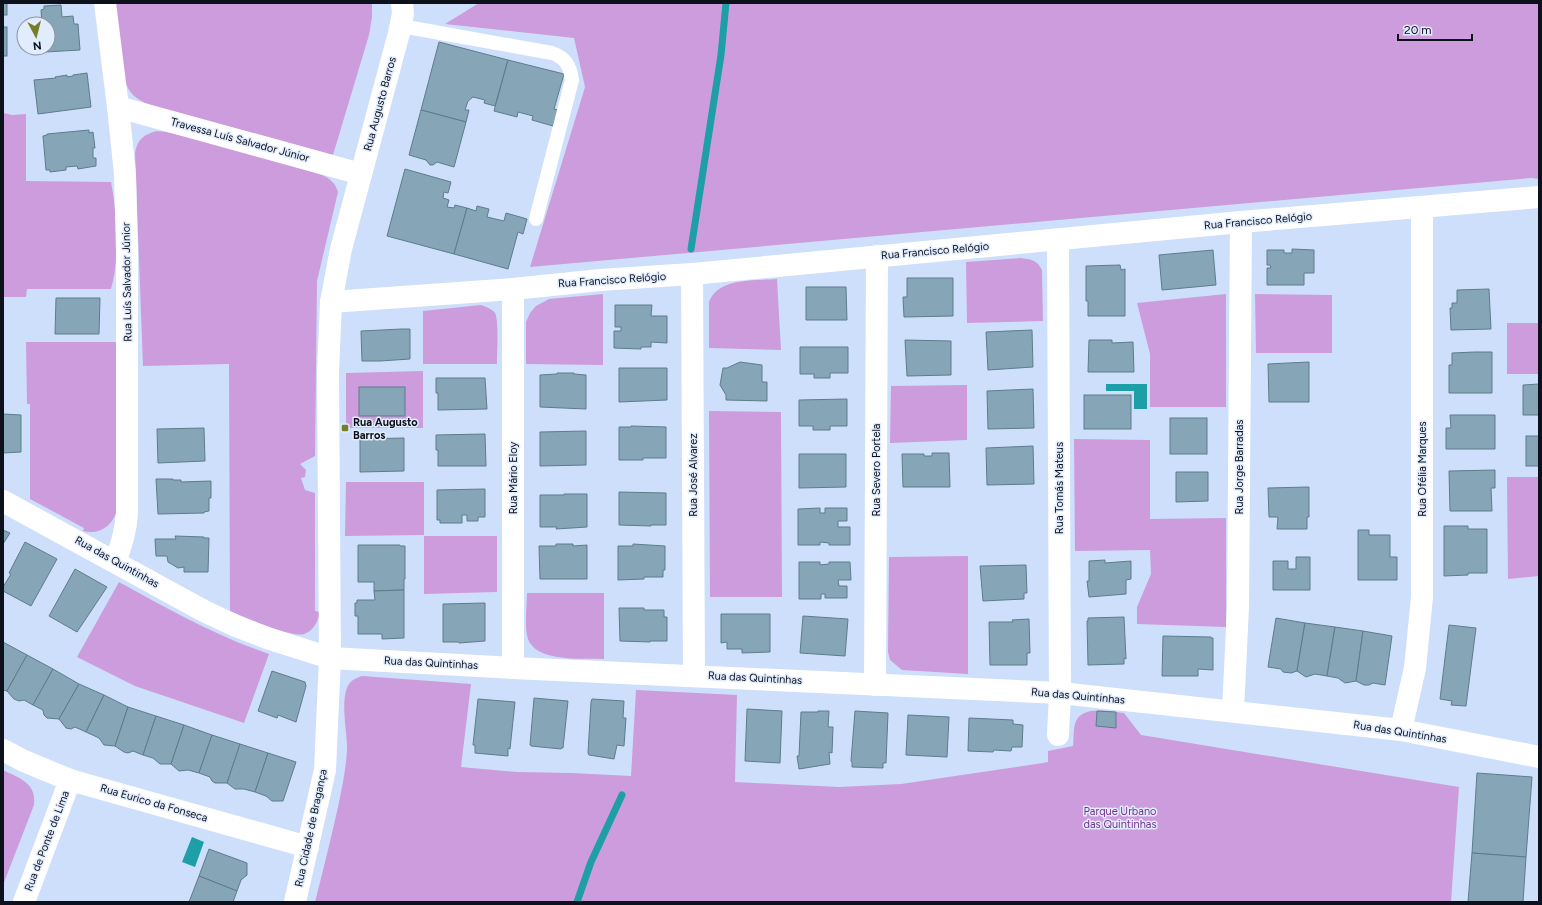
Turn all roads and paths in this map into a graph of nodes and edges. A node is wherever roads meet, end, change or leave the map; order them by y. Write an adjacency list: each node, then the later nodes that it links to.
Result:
1 (104, 3): 4 (street, Rua Luís Salvador Júnior)
2 (402, 3): 3 (street, Rua Augusto Barros)
3 (400, 26): 5 (street, Rua Augusto Barros); 8 (lane)
4 (118, 107): 5 (street, Travessa Luís Salvador Júnior); 16 (street, Rua Luís Salvador Júnior)
5 (361, 174): 14 (street, Rua Augusto Barros)
6 (1539, 197): 7 (street, Rua Francisco Relógio)
7 (1422, 207): 9 (street, Rua Francisco Relógio); 23 (street, Rua Ofélia Marques)
8 (536, 219)
9 (1241, 222): 10 (street, Rua Francisco Relógio); 22 (street, Rua Jorge Barradas)
10 (1058, 240): 11 (street, Rua Francisco Relógio); 21 (street, Rua Tomás Mateus)
11 (877, 256): 12 (street, Rua Francisco Relógio); 20 (street, Rua Severo Portela)
12 (692, 274): 13 (street, Rua Francisco Relógio); 19 (street, Rua José Alvarez)
13 (513, 289): 14 (street, Rua Francisco Relógio); 18 (street, Rua Mário Eloy)
14 (331, 302): 17 (street, Rua Augusto Barros)
15 (3, 501): 16 (street, Rua das Quintinhas)
16 (115, 561): 17 (street, Rua das Quintinhas)
17 (330, 658): 18 (street, Rua das Quintinhas); 28 (street, Rua Cidade de Bragança)
18 (512, 668): 19 (street, Rua das Quintinhas)
19 (694, 675): 20 (street, Rua das Quintinhas)
20 (874, 684): 21 (street, Rua das Quintinhas)
21 (1060, 693): 22 (street, Rua das Quintinhas); 24 (street, Rua Tomás Mateus)
22 (1233, 711): 23 (street, Rua das Quintinhas)
23 (1401, 730): 26 (street, Rua das Quintinhas)
24 (1058, 735)
25 (3, 750): 27 (street, Rua Eurico da Fonseca)
26 (1539, 757)
27 (70, 780): 28 (street, Rua Eurico da Fonseca); 29 (street, Rua de Ponte de Lima)
28 (308, 847): 30 (street, Rua Cidade de Bragança)
29 (24, 902)
30 (295, 902)

